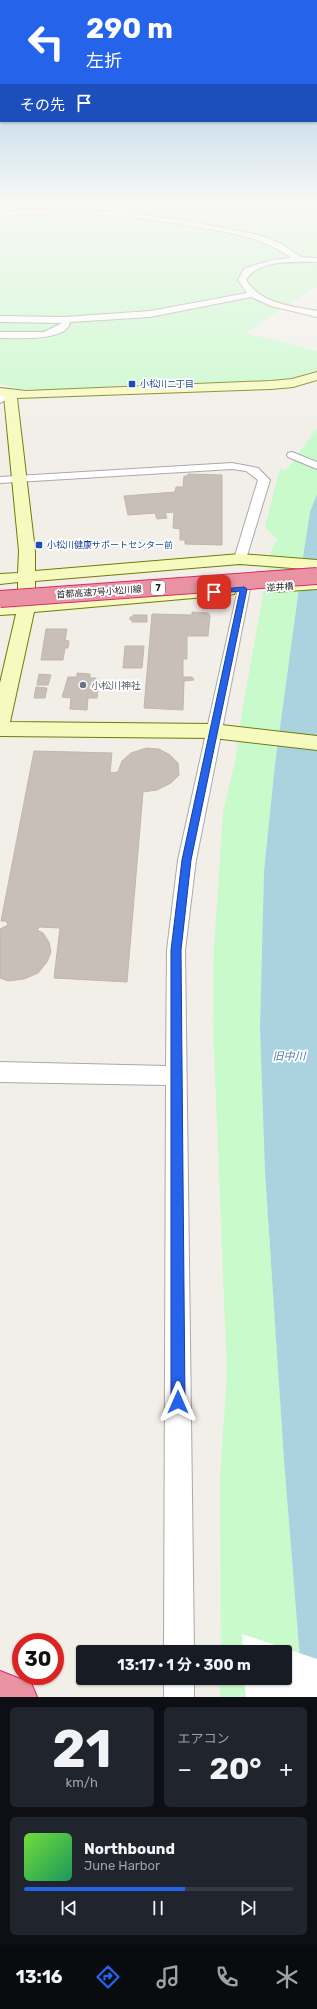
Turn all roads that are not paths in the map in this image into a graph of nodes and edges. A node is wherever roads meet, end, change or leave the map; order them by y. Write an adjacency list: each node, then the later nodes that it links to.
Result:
1 (244, 283): 2 (street)
2 (252, 294): 3 (street); 5 (street)
3 (317, 314)
4 (0, 319): 5 (street)
5 (65, 320): 6 (street)
6 (0, 335)
7 (317, 376): 8 (street)
8 (3, 395): 11 (street)
9 (292, 455): 10 (street)
10 (317, 466)
11 (19, 479): 12 (street); 13 (street); 16 (street)
12 (0, 480)
13 (240, 560): 14 (street); 16 (street)
14 (317, 564): 19 (highway, 首都高速7号小松川線 / 7)
15 (317, 576): 21 (highway, 首都高速7号小松川線 / 7, bridge)
16 (28, 577): 17 (street); 22 (street)
17 (0, 579)
18 (317, 584): 20 (street, 逆井橋)
19 (0, 587)
20 (244, 589): 22 (street, 逆井橋); 26 (street)
21 (0, 599)
22 (26, 608): 23 (street, 逆井橋); 24 (street)
23 (0, 610)
24 (0, 725)
25 (0, 729): 26 (street)
26 (213, 731): 27 (street); 29 (street)
27 (317, 743)
28 (0, 1072): 29 (street)
29 (176, 1076): 30 (street)
30 (179, 1645)
31 (179, 1685): 34 (street)
32 (0, 1691): 33 (highway)
33 (17, 1697)
34 (179, 1697)

